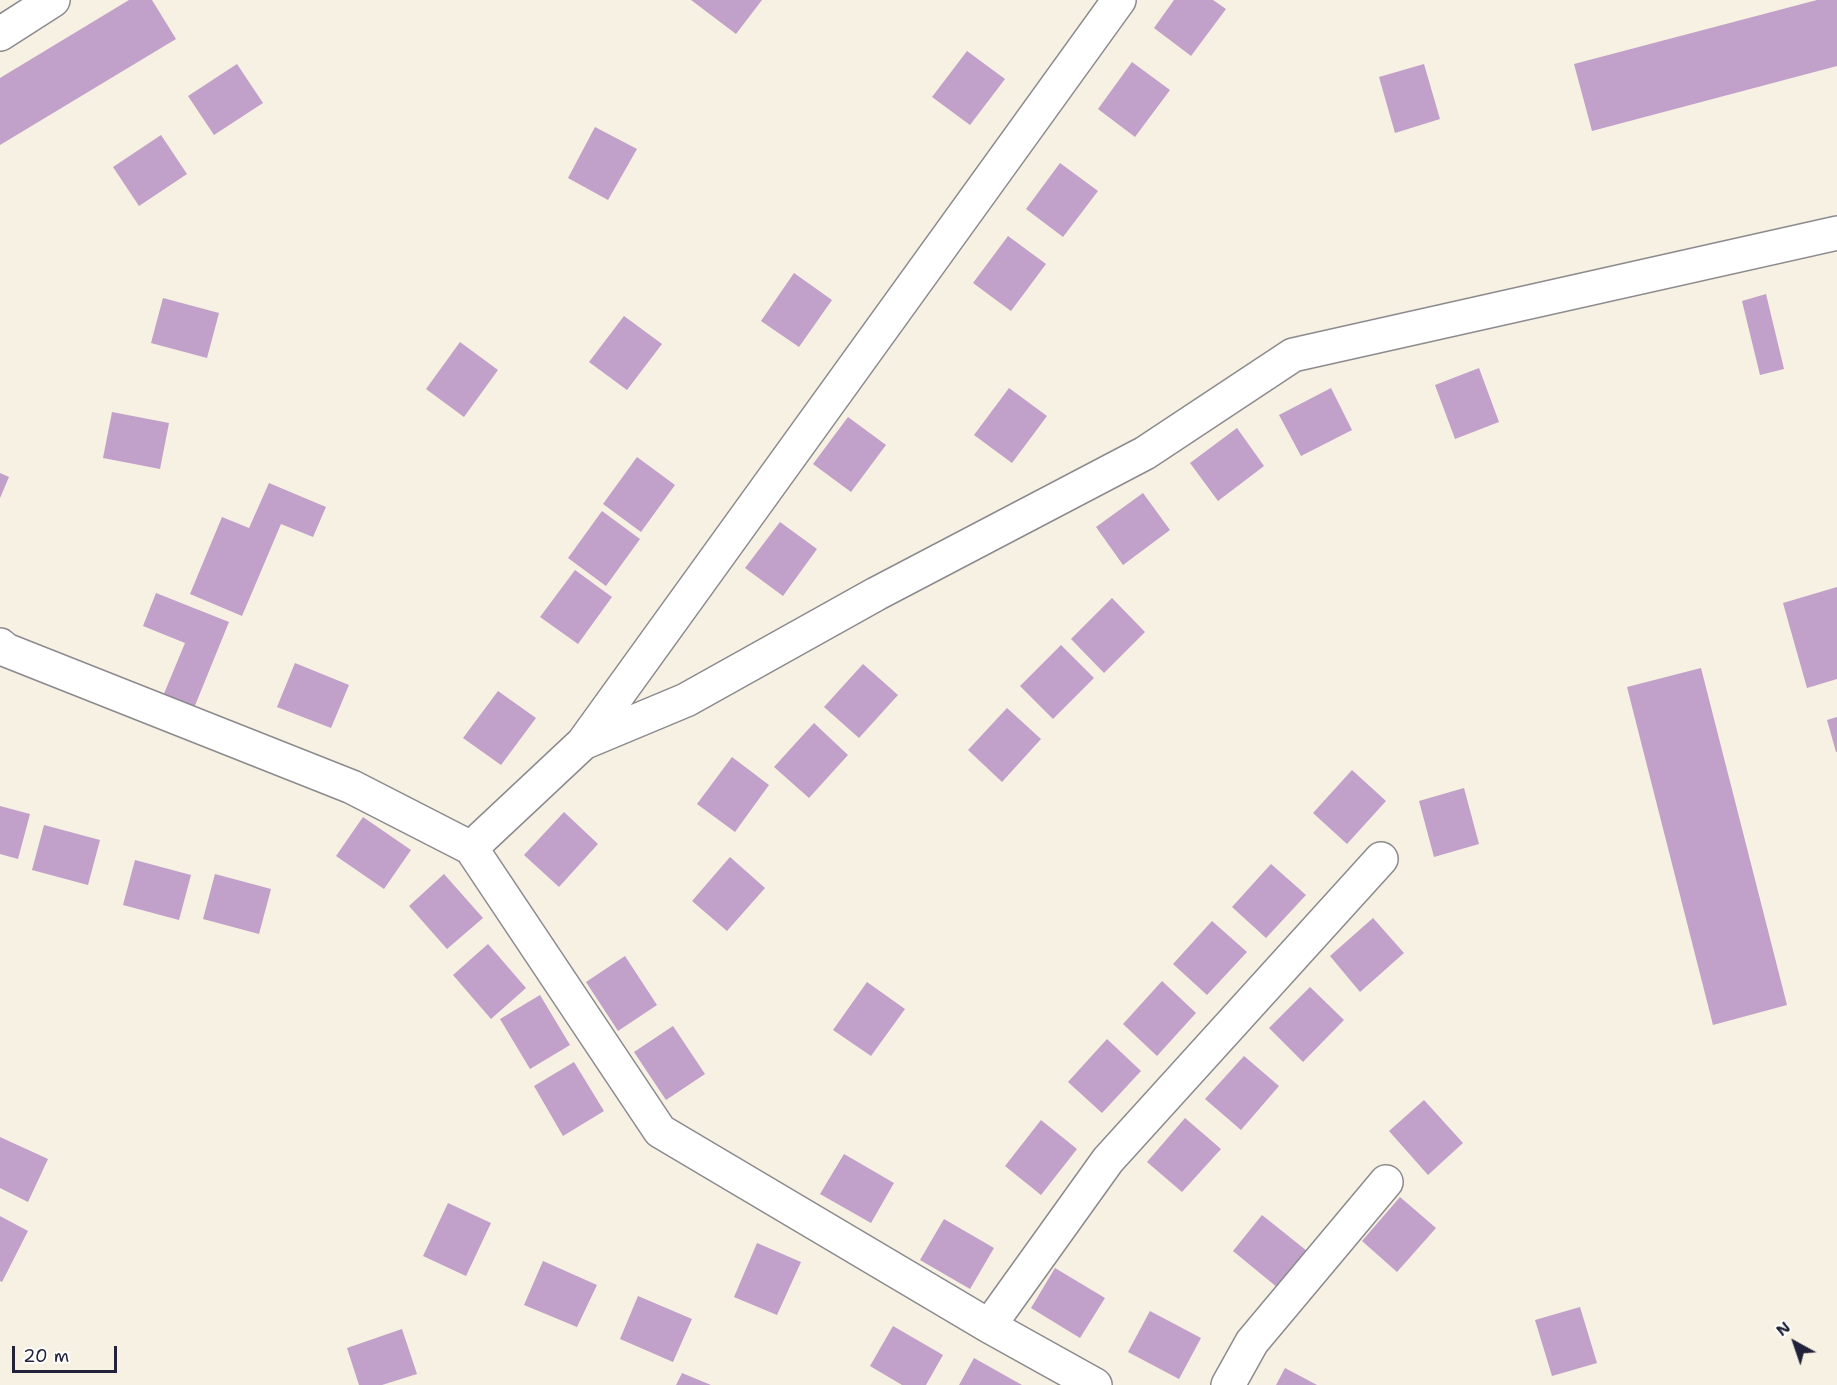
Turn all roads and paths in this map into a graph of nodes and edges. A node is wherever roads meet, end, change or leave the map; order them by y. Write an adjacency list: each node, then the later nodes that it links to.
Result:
1 (53, 0): 3 (street)
2 (1119, 0): 6 (street)
3 (0, 34)
4 (1837, 233): 6 (street)
5 (0, 645): 7 (street)
6 (583, 743): 7 (street)
7 (471, 848): 10 (street)
8 (1381, 859): 10 (street)
9 (1386, 1182): 12 (street)
10 (989, 1326): 11 (street)
11 (1095, 1385)
12 (1228, 1385)

